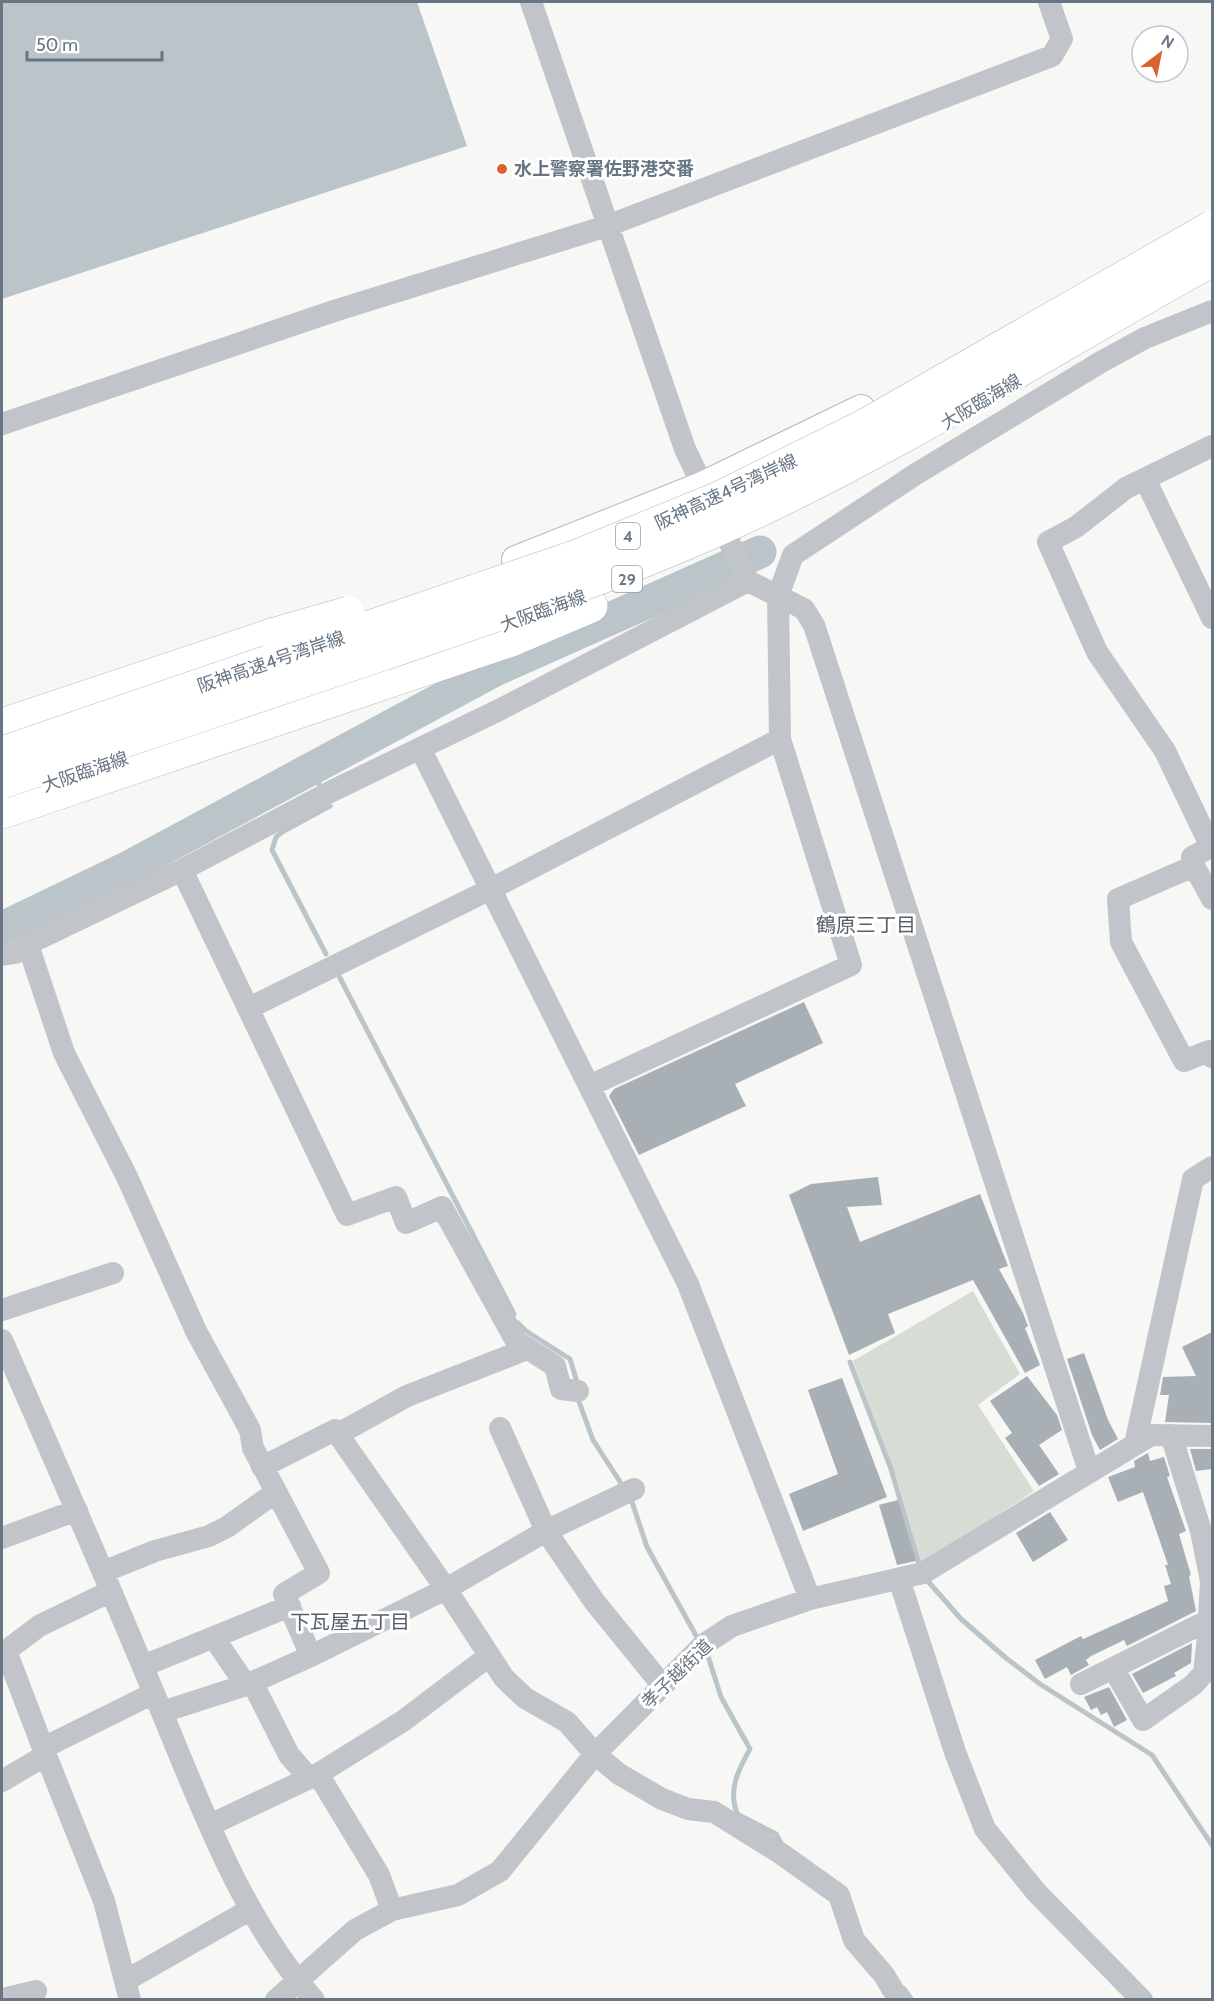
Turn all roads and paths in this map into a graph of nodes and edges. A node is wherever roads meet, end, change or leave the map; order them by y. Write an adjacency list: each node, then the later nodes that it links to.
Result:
1 (531, 2): 3 (street)
2 (1049, 2): 3 (street)
3 (607, 226): 8 (street); 12 (street)
4 (1207, 241): 7 (highway, 阪神高速4号湾岸線 / 4, bridge); 9 (highway, 阪神高速4号湾岸線 / 4, bridge); 12 (main road)
5 (1212, 268): 13 (main road, 大阪臨海線 / 29)
6 (1212, 311): 15 (street)
7 (1015, 375): 22 (highway, 阪神高速4号湾岸線 / 4, bridge); 23 (highway, bridge)
8 (2, 424)
9 (864, 426): 17 (highway, bridge); 21 (highway, 阪神高速4号湾岸線 / 4, bridge)
10 (1212, 446): 11 (street)
11 (1146, 481): 16 (street); 24 (street)
12 (702, 486): 13 (street); 18 (main road)
13 (725, 536): 14 (street); 23 (main road, 大阪臨海線 / 29)
14 (748, 581): 15 (street); 20 (street)
15 (778, 596): 19 (street); 45 (street)
16 (1212, 618)
17 (2, 725)
18 (2, 739)
19 (780, 739): 26 (street); 32 (street)
20 (420, 748): 25 (street); 26 (street)
21 (2, 753)
22 (2, 782)
23 (9, 806)
24 (1194, 866): 27 (street); 31 (street)
25 (182, 870): 28 (street); 30 (street)
26 (490, 890): 30 (street); 32 (street)
27 (1212, 899)
28 (28, 945): 29 (street); 44 (street)
29 (2, 955)
30 (249, 1008): 37 (street)
31 (1212, 1057)
32 (589, 1086): 54 (street)
33 (1212, 1167): 43 (street)
34 (113, 1273): 35 (street)
35 (2, 1310)
36 (2, 1340): 48 (street)
37 (527, 1349): 38 (street); 40 (street)
38 (578, 1391)
39 (500, 1428): 49 (street)
40 (338, 1434): 44 (street); 53 (street)
41 (1171, 1435): 42 (street, 孝子越街道); 43 (street, 孝子越街道); 56 (street)
42 (1212, 1436)
43 (1136, 1444): 45 (street, 孝子越街道)
44 (262, 1467): 47 (street)
45 (1089, 1471): 51 (street, 孝子越街道)
46 (634, 1489): 49 (street)
47 (276, 1492): 52 (street); 55 (street)
48 (77, 1510): 50 (street); 52 (street)
49 (546, 1531): 53 (street); 65 (street)
50 (2, 1538)
51 (899, 1579): 54 (street, 孝子越街道); 81 (street)
52 (107, 1582): 58 (street); 61 (street)
53 (446, 1589): 59 (street); 60 (street)
54 (810, 1599): 65 (street, 孝子越街道)
55 (290, 1606): 57 (street); 59 (street)
56 (1209, 1620): 62 (street); 62 (street)
57 (214, 1638): 61 (street); 63 (street)
58 (4, 1652): 67 (street)
59 (311, 1656): 63 (street)
60 (489, 1656): 68 (street); 69 (street)
61 (143, 1666): 66 (street)
62 (1113, 1668): 64 (street)
63 (249, 1684): 66 (street); 69 (street)
64 (1081, 1684)
65 (663, 1686): 68 (street, 孝子越街道)
66 (158, 1702): 67 (street); 71 (street)
67 (45, 1752): 70 (street); 75 (street)
68 (596, 1754): 73 (street, 孝子越街道); 80 (street)
69 (314, 1776): 71 (street); 73 (street)
70 (2, 1781)
71 (210, 1825): 72 (street)
72 (251, 1908): 74 (street); 75 (street)
73 (392, 1910): 74 (street, 孝子越街道)
74 (297, 1981): 78 (street, 孝子越街道); 79 (street)
75 (127, 1990)
76 (36, 1991): 77 (street)
77 (2, 1999)
78 (276, 2000)
79 (314, 2000)
80 (899, 2000)
81 (1142, 2000)

